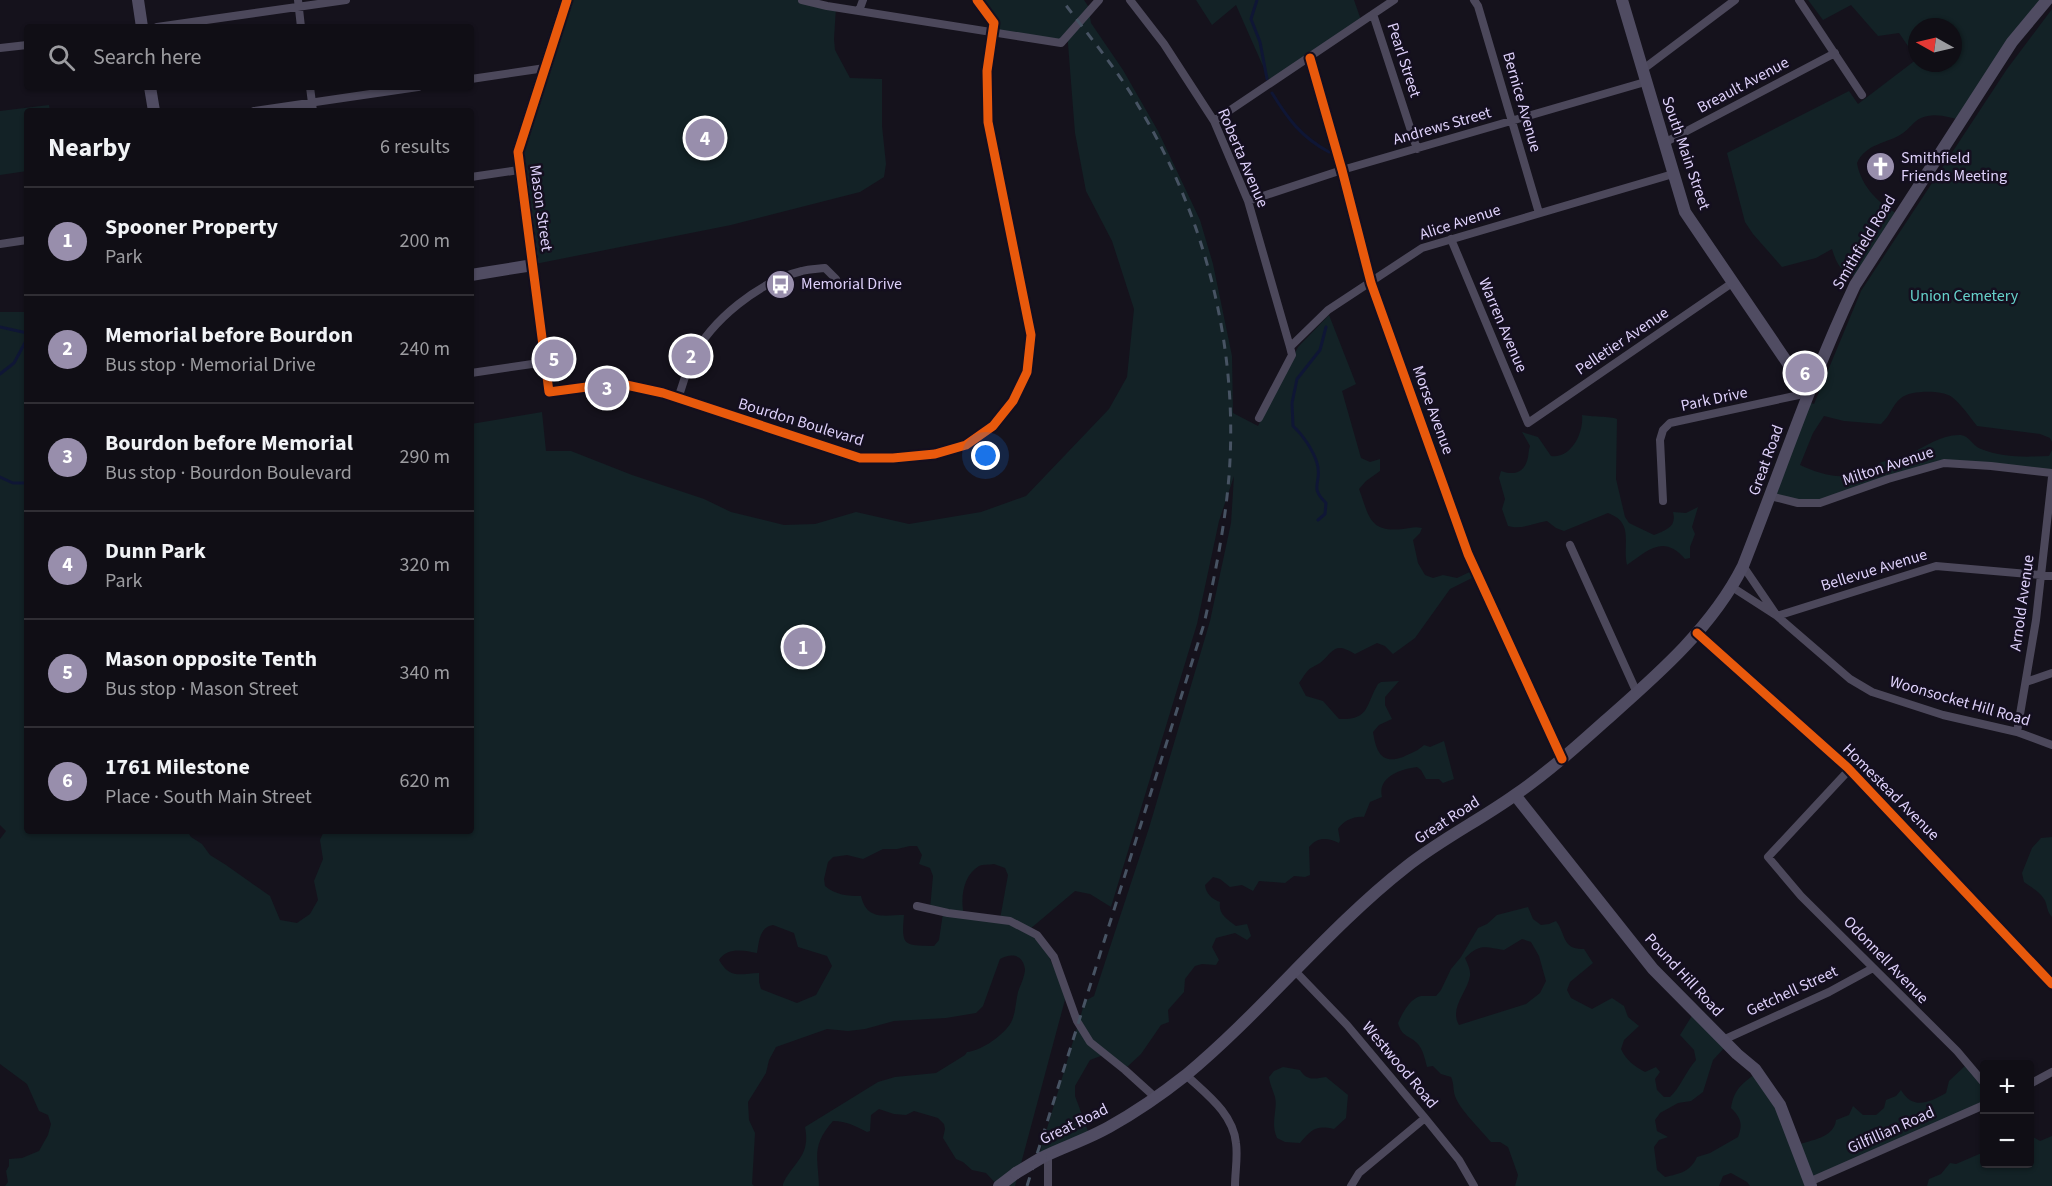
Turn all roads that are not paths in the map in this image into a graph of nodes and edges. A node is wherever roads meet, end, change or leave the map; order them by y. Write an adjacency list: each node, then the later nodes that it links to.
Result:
1 (138, 0): 18 (main road)
2 (346, 0): 15 (street)
3 (567, 0): 26 (main road, Mason Street)
4 (802, 0): 16 (street)
5 (863, 0): 16 (street)
6 (977, 0): 21 (street)
7 (1099, 0): 21 (street)
8 (1130, 0): 35 (street, Roberta Avenue)
9 (1394, 0): 17 (street)
10 (1474, 0): 36 (street, Bernice Avenue)
11 (1622, 0): 27 (main road, South Main Street)
12 (1735, 0): 27 (street)
13 (1799, 0): 24 (street)
14 (2047, 0): 57 (main road, Smithfield Road)
15 (298, 3): 19 (street); 20 (street)
16 (859, 11): 21 (street)
17 (1373, 14): 25 (street); 38 (street, Pearl Street)
18 (142, 24)
19 (175, 24)
20 (302, 24)
21 (992, 33): 58 (street, Bourdon Boulevard)
22 (24, 45): 23 (street)
23 (0, 48)
24 (1835, 53): 32 (street); 37 (street, Breault Avenue)
25 (1310, 58): 35 (street); 40 (street, Morse Avenue)
26 (545, 68): 28 (street); 39 (main road, Mason Street)
27 (1644, 76): 36 (street, Andrews Street); 37 (main road, South Main Street)
28 (474, 79)
29 (150, 90): 34 (main road)
30 (310, 90): 33 (street)
31 (402, 90): 33 (street)
32 (1862, 95)
33 (312, 107)
34 (154, 108)
35 (1214, 121): 43 (street, Roberta Avenue)
36 (1512, 121): 38 (street, Andrews Street); 44 (street, Bernice Avenue)
37 (1664, 143): 41 (main road, South Main Street)
38 (1417, 149): 40 (street, Andrews Street)
39 (519, 170): 42 (street); 48 (main road, Mason Street)
40 (1342, 170): 43 (street, Andrews Street); 51 (street, Morse Avenue)
41 (1673, 174): 44 (street, Alice Avenue); 52 (main road, South Main Street)
42 (474, 177)
43 (1248, 201): 53 (street, Roberta Avenue)
44 (1539, 213): 45 (street, Alice Avenue)
45 (1451, 239): 51 (street, Alice Avenue); 60 (street, Warren Avenue)
46 (24, 240): 47 (street)
47 (0, 244)
48 (533, 265): 49 (main road); 54 (street, Mason Street)
49 (474, 274)
50 (836, 279): 58 (street)
51 (1371, 282): 53 (street, Alice Avenue); 77 (street, Morse Avenue)
52 (1732, 283): 57 (main road, South Main Street); 60 (street, Pelletier Avenue)
53 (1290, 346): 59 (street)
54 (546, 362): 55 (street); 56 (street, Mason Street)
55 (474, 373)
56 (549, 392): 58 (street, Bourdon Boulevard)
57 (1809, 393): 63 (main road, Great Road); 64 (street, Park Drive)
58 (678, 398)
59 (1259, 418)
60 (1528, 423)
61 (2052, 472): 63 (street, Milton Avenue)
62 (2052, 477): 67 (street, Arnold Avenue)
63 (1770, 496): 66 (main road, Great Road)
64 (1663, 501)
65 (1570, 545): 74 (street)
66 (1743, 566): 69 (main road, Great Road); 70 (street, Woonsocket Hill Road)
67 (2042, 576): 68 (street, Bellevue Avenue); 70 (street, Bellevue Avenue); 73 (street, Arnold Avenue)
68 (2052, 576)
69 (1732, 587): 70 (street, Woonsocket Hill Road); 71 (main road, Great Road)
70 (1777, 615): 75 (street, Woonsocket Hill Road)
71 (1697, 633): 74 (main road, Great Road); 78 (street, Homestead Avenue)
72 (2052, 673): 73 (street)
73 (2026, 682): 75 (street, Arnold Avenue)
74 (1637, 693): 77 (main road, Great Road)
75 (2017, 732): 76 (street, Woonsocket Hill Road)
76 (2052, 745)
77 (1562, 759): 79 (main road, Great Road)
78 (1849, 770): 81 (street, Odonnell Avenue); 83 (street, Homestead Avenue)
79 (1515, 795): 82 (main road, Great Road); 84 (main road, Pound Hill Road)
80 (917, 906): 89 (street)
81 (1873, 968): 84 (street, Getchell Street); 87 (street, Odonnell Avenue)
82 (1295, 971): 86 (main road, Great Road); 91 (street, Westwood Road)
83 (2052, 984)
84 (1723, 1040): 93 (main road, Pound Hill Road)
85 (2052, 1072): 88 (street)
86 (1186, 1075): 89 (main road, Great Road); 96 (street)
87 (1980, 1079)
88 (2034, 1082)
89 (1155, 1098): 92 (main road, Great Road)
90 (1980, 1107): 93 (street, Gilfillian Road)
91 (1425, 1118): 97 (street); 98 (street, Westwood Road)
92 (1045, 1156): 94 (main road, Great Road, bridge); 95 (street)
93 (1810, 1184)
94 (999, 1186)
95 (1048, 1186)
96 (1235, 1186)
97 (1351, 1186)
98 (1473, 1186)

